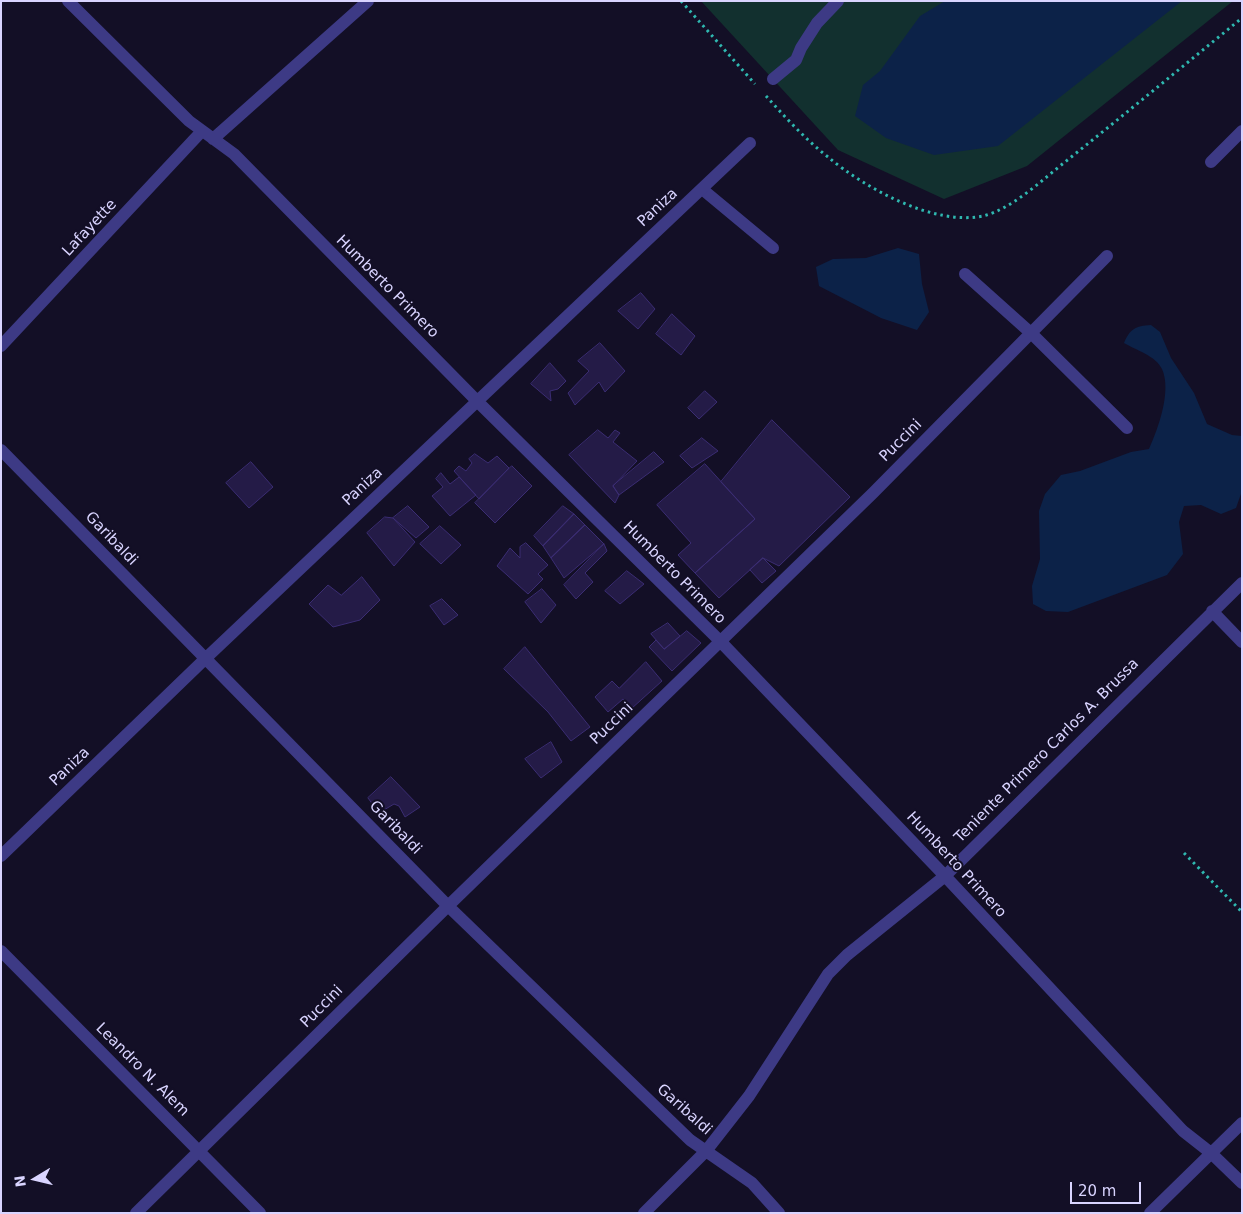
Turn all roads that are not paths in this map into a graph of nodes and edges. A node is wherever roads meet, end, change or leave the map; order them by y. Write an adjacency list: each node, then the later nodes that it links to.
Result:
1 (68, 1): 6 (street, Humberto Primero)
2 (368, 1): 6 (street, Lafayette)
3 (838, 1): 4 (street)
4 (773, 79)
5 (1242, 131): 8 (street)
6 (207, 135): 14 (street, Lafayette); 15 (street, Humberto Primero)
7 (750, 143): 9 (street, Paniza)
8 (1211, 162)
9 (702, 189): 10 (street); 15 (street, Paniza)
10 (773, 248)
11 (1107, 256): 13 (street, Puccini)
12 (965, 274): 13 (street)
13 (1032, 334): 16 (street); 20 (street, Puccini)
14 (1, 346)
15 (477, 401): 20 (street, Humberto Primero); 22 (street, Paniza)
16 (1126, 428)
17 (1, 450): 22 (street, Garibaldi)
18 (1242, 583): 19 (street, Teniente Primero Carlos A. Brussa)
19 (1212, 611): 21 (street); 24 (street, Teniente Primero Carlos A. Brussa)
20 (720, 641): 24 (street, Humberto Primero); 25 (street, Puccini)
21 (1242, 642)
22 (206, 658): 23 (street, Paniza); 25 (street, Garibaldi)
23 (1, 856)
24 (945, 876): 29 (street, Teniente Primero Carlos A. Brussa); 30 (street, Humberto Primero)
25 (448, 906): 28 (street, Puccini); 29 (street, Garibaldi)
26 (1, 951): 28 (street, Leandro N. Alem)
27 (1242, 1123): 30 (street)
28 (199, 1151): 32 (street, Puccini); 33 (street, Leandro N. Alem)
29 (706, 1151): 34 (street, Teniente Primero Carlos A. Brussa); 35 (street, Garibaldi)
30 (1211, 1153): 31 (street, Humberto Primero); 36 (street)
31 (1242, 1183)
32 (136, 1213)
33 (260, 1213)
34 (644, 1213)
35 (779, 1213)
36 (1150, 1213)

